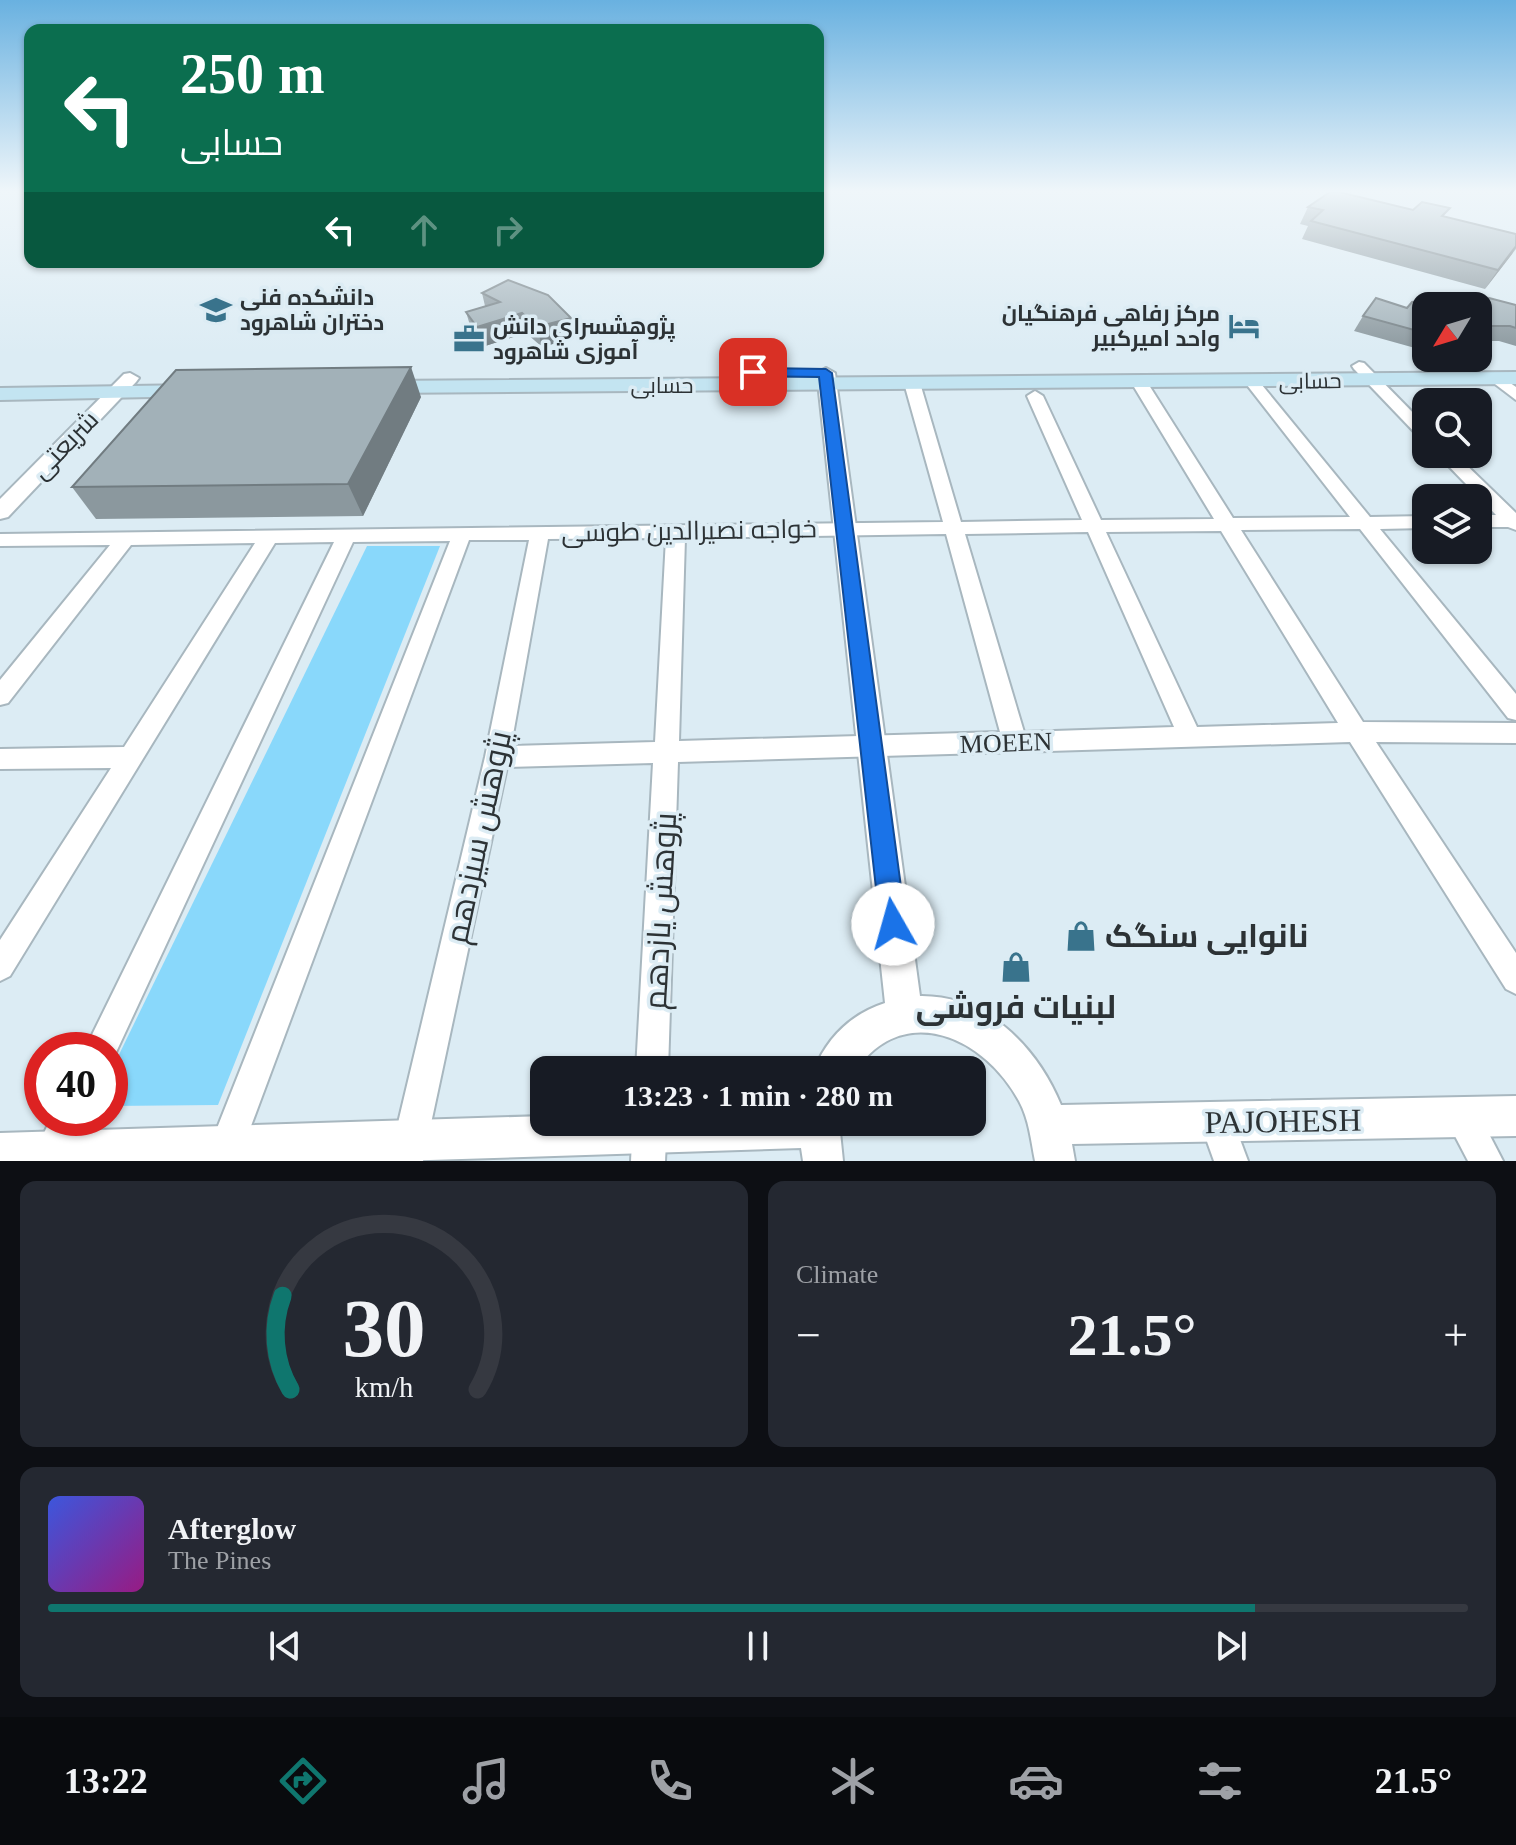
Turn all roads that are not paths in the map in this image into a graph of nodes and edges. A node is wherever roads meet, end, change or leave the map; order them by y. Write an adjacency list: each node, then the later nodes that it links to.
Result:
1 (1516, 365): 2 (main road, حسابی)
2 (1365, 373): 3 (main road, حسابی); 4 (main road, حسابی); 8 (main road, حسابی); 15 (street)
3 (1506, 378): 13 (street)
4 (826, 379): 6 (main road, حسابی); 9 (main road, حسابی); 25 (street)
5 (0, 381): 11 (main road)
6 (361, 381)
7 (1139, 382): 8 (main road, حسابی); 9 (main road, حسابی); 22 (street)
8 (1252, 382): 19 (street)
9 (912, 383): 24 (street)
10 (210, 384): 11 (main road)
11 (123, 385): 12 (main road); 17 (street, شریعتی)
12 (0, 394)
13 (1516, 395)
14 (1035, 396): 23 (street)
15 (1412, 421)
16 (1459, 468): 21 (street)
17 (0, 512)
18 (1492, 521): 21 (street)
19 (1363, 522): 20 (street, خواجه نصیرالدین طوسی); 22 (street, خواجه نصیرالدین طوسی); 34 (street)
20 (1412, 522)
21 (1515, 522)
22 (1227, 524): 23 (street, خواجه نصیرالدین طوسی); 35 (street)
23 (1093, 526): 24 (street, خواجه نصیرالدین طوسی); 37 (street)
24 (953, 528): 25 (street, خواجه نصیرالدین طوسی); 38 (street)
25 (844, 529): 26 (street, خواجه نصیرالدین طوسی); 39 (street)
26 (676, 531): 27 (street, خواجه نصیرالدین طوسی); 40 (street, پژوهش یازدهم)
27 (540, 533): 28 (street, خواجه نصیرالدین طوسی); 42 (street, پژوهش سیزدهم)
28 (462, 534): 29 (street, خواجه نصیرالدین طوسی); 59 (street)
29 (346, 536): 30 (street, خواجه نصیرالدین طوسی); 47 (street)
30 (269, 537): 31 (street, خواجه نصیرالدین طوسی); 41 (street)
31 (125, 539): 32 (street, خواجه نصیرالدین طوسی); 33 (street)
32 (0, 540)
33 (0, 696)
34 (1516, 711)
35 (1356, 732): 36 (street, MOEEN); 37 (street, MOEEN); 45 (street)
36 (1516, 733)
37 (1190, 737): 38 (street, MOEEN)
38 (1015, 742): 39 (street, MOEEN)
39 (871, 747): 40 (street, MOEEN); 46 (street)
40 (667, 752): 42 (street, MOEEN); 48 (street, پژوهش یازدهم)
41 (131, 757): 43 (street); 44 (street)
42 (497, 757): 57 (street, پژوهش سیزدهم)
43 (0, 759)
44 (0, 966)
45 (1516, 979)
46 (904, 1013): 49 (street); 56 (street)
47 (110, 1032)
48 (653, 1056)
49 (841, 1056)
50 (1516, 1116): 51 (street, PAJOHESH)
51 (1462, 1117): 52 (street, PAJOHESH); 61 (street)
52 (1217, 1122): 56 (street, PAJOHESH); 60 (street)
53 (820, 1137): 54 (street)
54 (649, 1139): 57 (street)
55 (57, 1143): 58 (street); 59 (street)
56 (1052, 1143)
57 (409, 1150): 59 (street)
58 (0, 1153)
59 (224, 1154)
60 (1231, 1161)
61 (1486, 1161)

